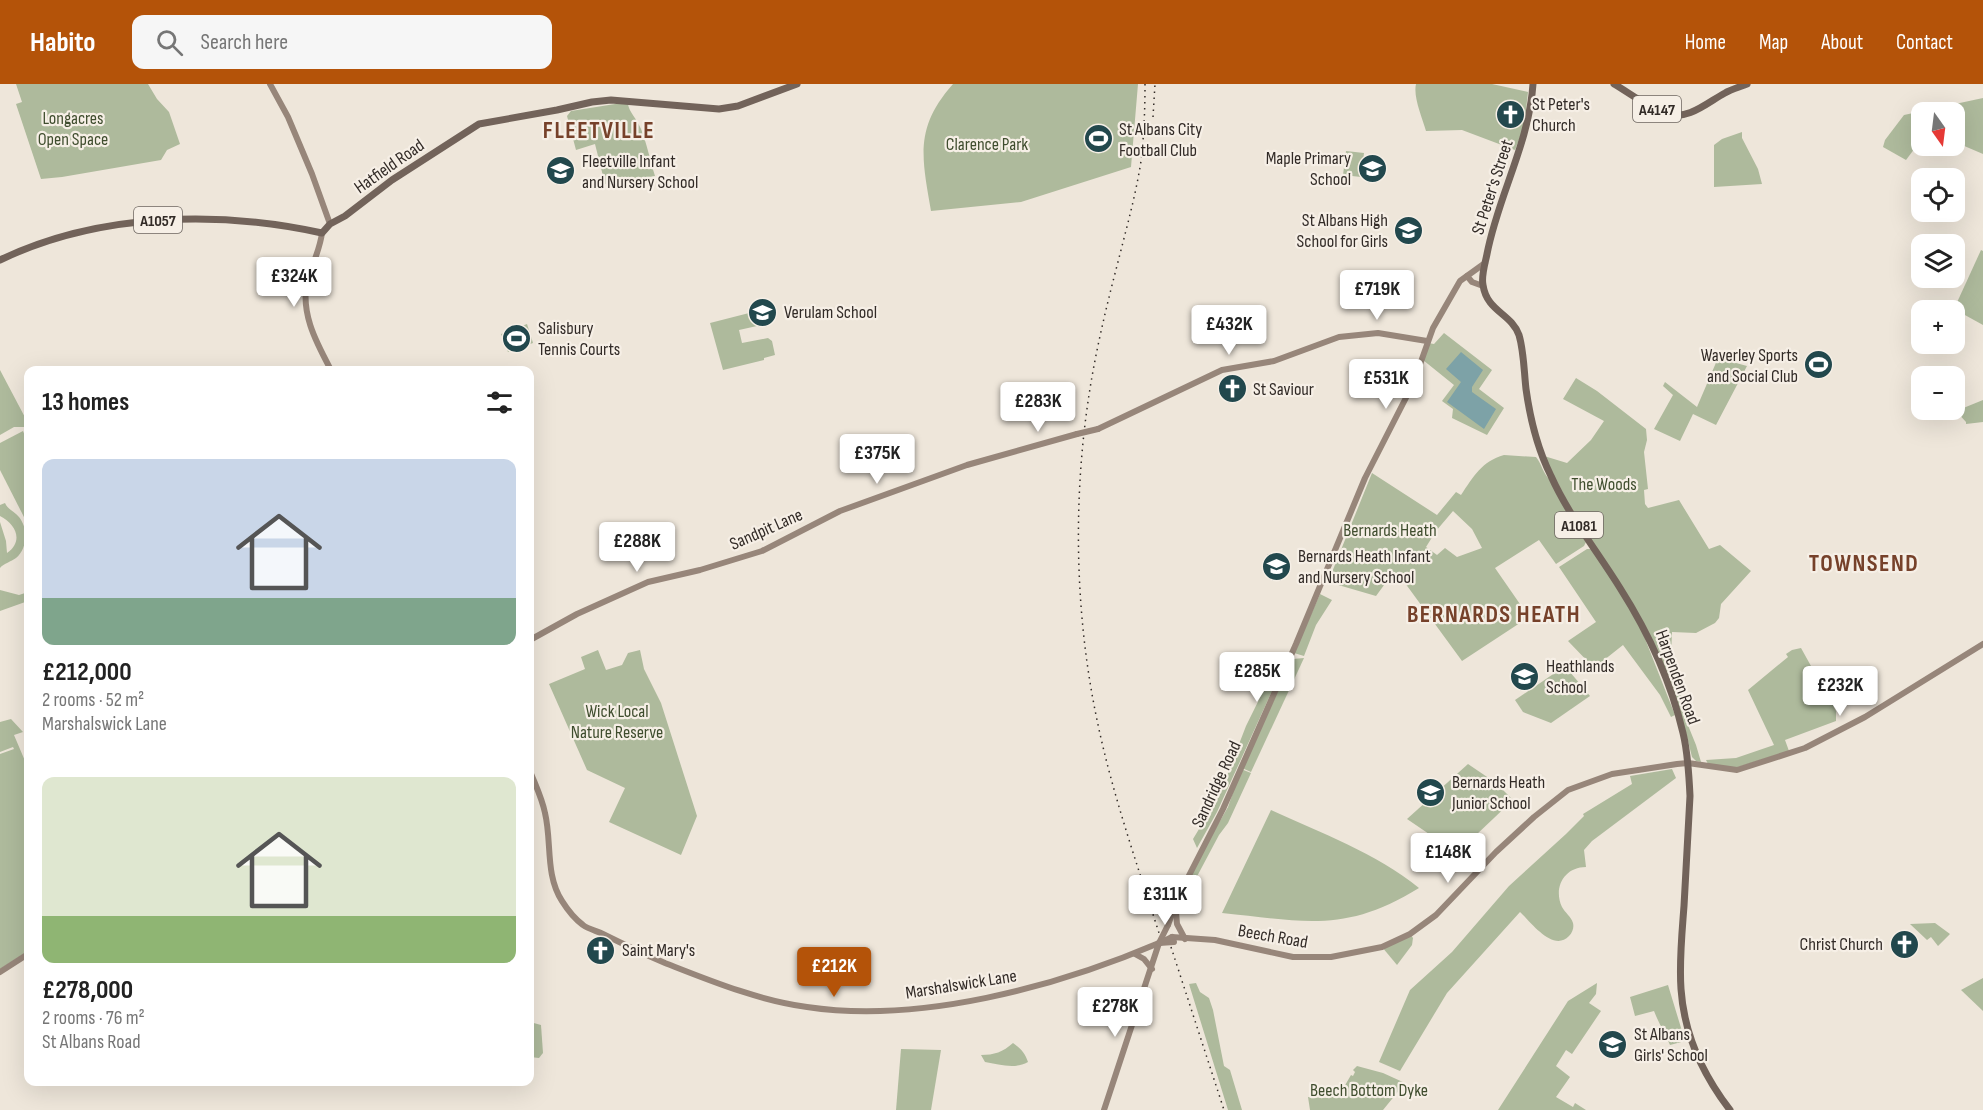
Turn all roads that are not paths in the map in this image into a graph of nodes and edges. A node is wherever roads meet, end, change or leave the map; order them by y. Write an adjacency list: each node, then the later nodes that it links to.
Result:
1 (797, 84): 6 (main road, Hatfield Road)
2 (1533, 84): 9 (main road, St Peter's Street)
3 (1614, 84): 4 (main road, A4147)
4 (1747, 84)
5 (271, 85): 6 (street)
6 (330, 224): 7 (main road, Hatfield Road)
7 (322, 234): 8 (main road, A1057); 13 (street)
8 (0, 260)
9 (1485, 263): 10 (street, Sandridge Road); 11 (main road, St Peter's Street)
10 (1467, 276): 11 (street); 12 (street, Sandridge Road)
11 (1483, 286): 16 (main road, Harpenden Road / A1081)
12 (1427, 341): 14 (street, Sandpit Lane, bridge); 18 (street, Sandridge Road)
13 (329, 366)
14 (534, 638)
15 (1983, 644): 16 (street, Beech Road)
16 (1688, 763): 19 (street, Beech Road); 26 (main road, Harpenden Road / A1081)
17 (534, 782): 21 (street, Marshalswick Lane)
18 (1176, 906): 19 (street); 20 (street, Sandridge Road, bridge)
19 (1185, 939): 20 (street, Beech Road, bridge)
20 (1158, 945): 21 (street, Marshalswick Lane); 23 (street, Sandridge Road)
21 (1135, 954): 23 (street)
22 (24, 957): 24 (street)
23 (1152, 969): 25 (street, Sandridge Road)
24 (0, 972)
25 (1104, 1110)
26 (1730, 1110)

